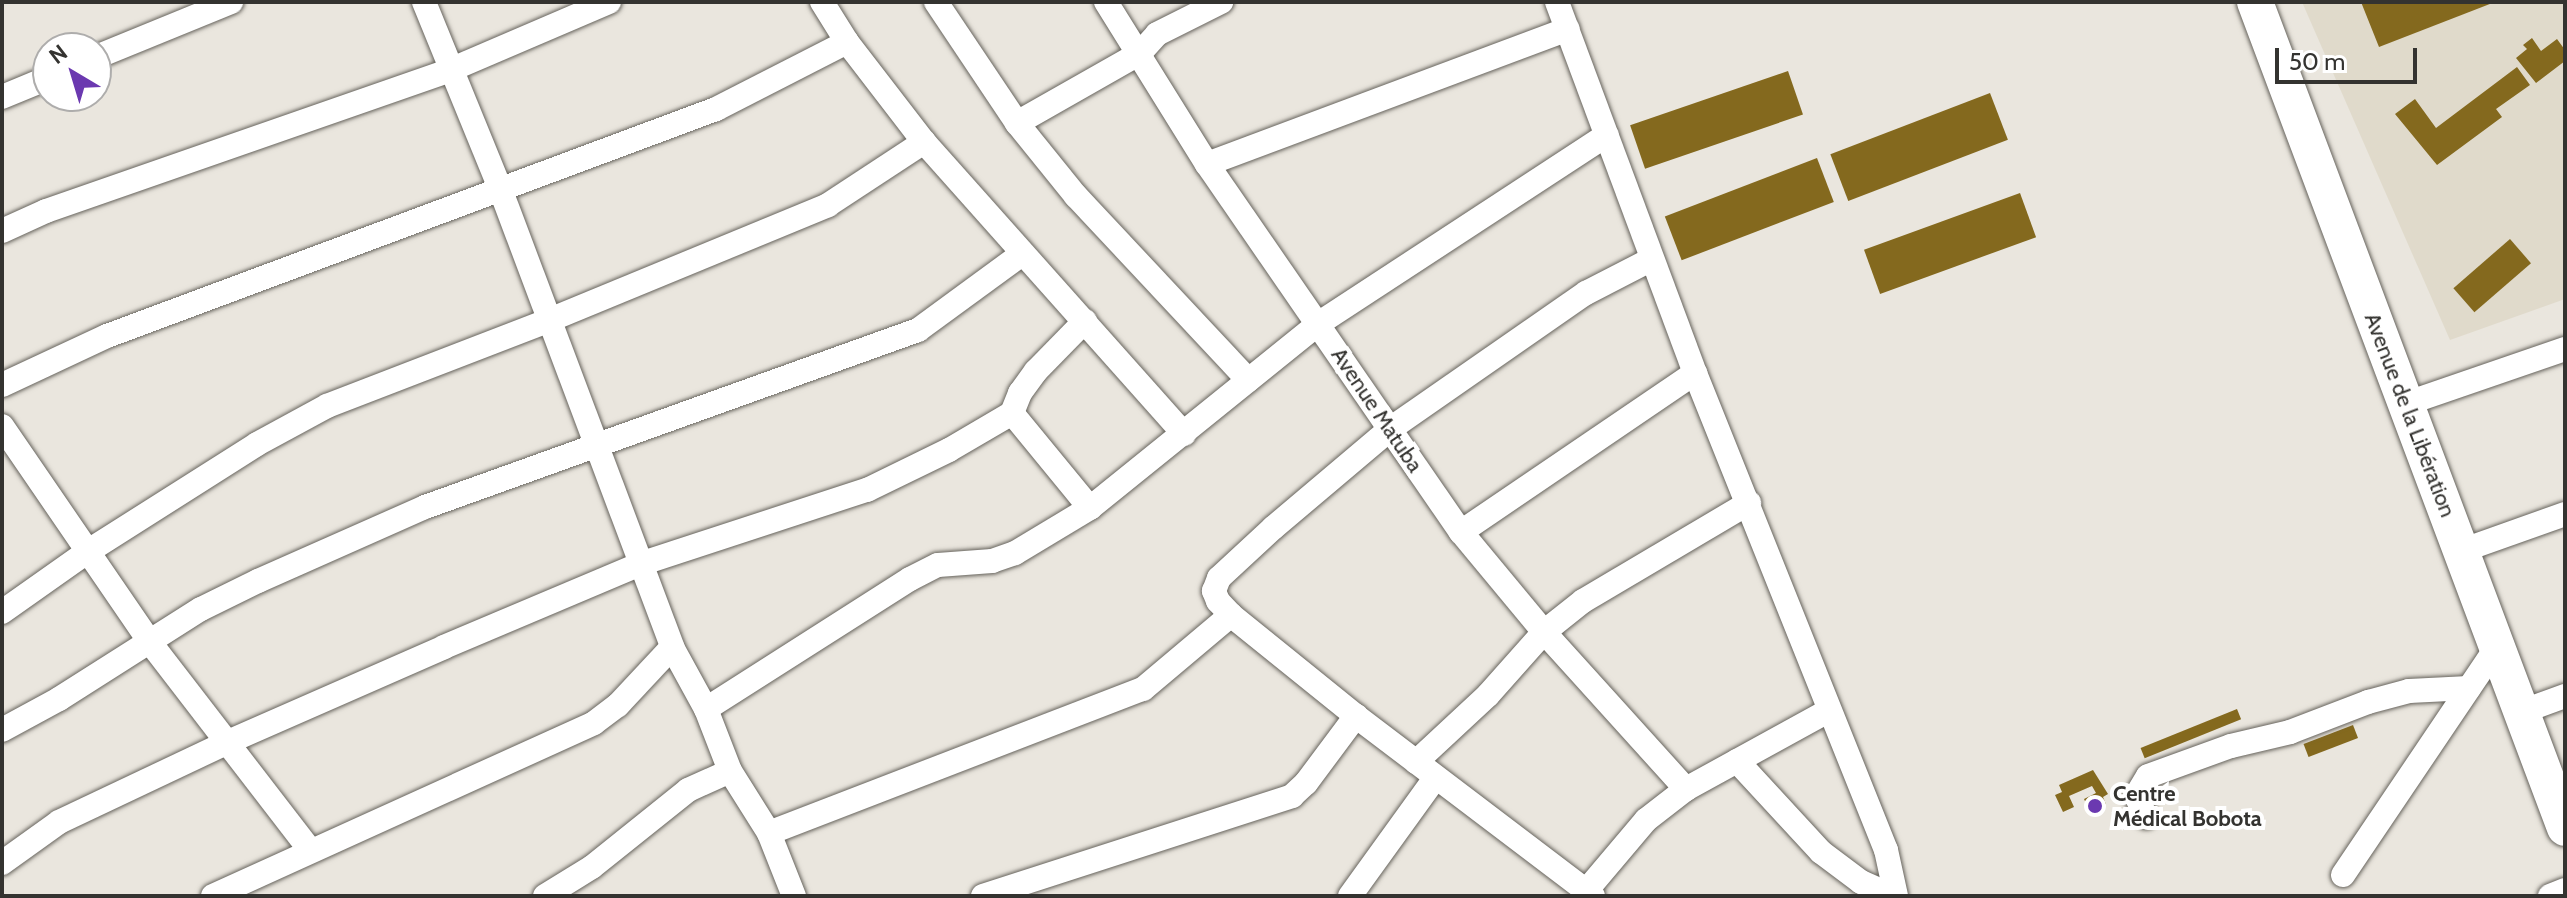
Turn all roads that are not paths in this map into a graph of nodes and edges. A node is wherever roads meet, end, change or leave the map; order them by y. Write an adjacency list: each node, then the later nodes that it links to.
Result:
1 (231, 2): 12 (street)
2 (424, 2): 14 (street)
3 (609, 2): 14 (street)
4 (822, 2): 11 (street)
5 (936, 2): 17 (street)
6 (1106, 2): 13 (street, Avenue Matuba)
7 (1221, 2): 13 (street)
8 (1557, 2): 10 (street)
9 (2255, 2): 32 (highway, Avenue de la Libération)
10 (1568, 29): 18 (street); 20 (street)
11 (847, 42): 19 (street); 21 (street)
12 (112, 50)
13 (1140, 53): 17 (street); 20 (street, Avenue Matuba)
14 (450, 70): 21 (street); 22 (street)
15 (32, 85): 16 (street)
16 (2, 97)
17 (1017, 123): 30 (street)
18 (1607, 135): 24 (street); 27 (street)
19 (924, 142): 23 (street); 25 (street)
20 (1207, 164): 27 (street, Avenue Matuba)
21 (501, 191): 25 (street); 31 (street)
22 (2, 231)
23 (1022, 254): 26 (street); 37 (street)
24 (1652, 259): 29 (street); 35 (street)
25 (547, 321): 37 (street); 44 (street)
26 (1085, 321): 33 (street); 36 (street)
27 (1318, 324): 30 (street); 35 (street, Avenue Matuba)
28 (2565, 349): 32 (street)
29 (1695, 373): 39 (street); 42 (street)
30 (1248, 380): 36 (street)
31 (2, 385)
32 (2405, 404): 43 (highway, Avenue de la Libération)
33 (1012, 413): 40 (street); 45 (street)
34 (2, 426): 38 (street)
35 (1390, 429): 42 (street, Avenue Matuba); 47 (street)
36 (1184, 434): 40 (street)
37 (597, 444): 45 (street); 49 (street)
38 (11, 459): 44 (street)
39 (1749, 503): 48 (street); 55 (street)
40 (1090, 508): 54 (street)
41 (2565, 514): 43 (street)
42 (1461, 532): 48 (street, Avenue Matuba)
43 (2461, 551): 51 (highway, Avenue de la Libération)
44 (87, 552): 46 (street); 49 (street)
45 (643, 563): 50 (street); 59 (street)
46 (2, 612)
47 (1231, 615): 57 (street); 67 (street)
48 (1544, 632): 61 (street); 64 (street, Avenue Matuba)
49 (149, 641): 58 (street); 59 (street)
50 (672, 647): 54 (street); 68 (street)
51 (2497, 647): 52 (street); 56 (highway, Avenue de la Libération)
52 (2469, 688): 65 (street); 70 (street)
53 (2565, 696): 56 (street)
54 (706, 709): 62 (street)
55 (1828, 711): 60 (street); 78 (street)
56 (2521, 712): 66 (highway, Avenue de la Libération)
57 (1356, 716): 61 (street); 76 (street)
58 (2, 730)
59 (228, 742): 68 (street); 69 (street)
60 (1737, 761): 64 (street); 78 (street)
61 (1416, 762): 63 (street)
62 (730, 771): 67 (street); 74 (street)
63 (1435, 778): 72 (street); 77 (street)
64 (1686, 789): 72 (street)
65 (2146, 817)
66 (2565, 828)
67 (769, 833): 75 (street)
68 (310, 850): 73 (street)
69 (2, 863)
70 (2343, 875)
71 (2565, 890): 79 (street)
72 (1589, 893)
73 (213, 896)
74 (545, 896)
75 (794, 896)
76 (983, 896)
77 (1350, 896)
78 (1894, 896)
79 (2550, 896)

